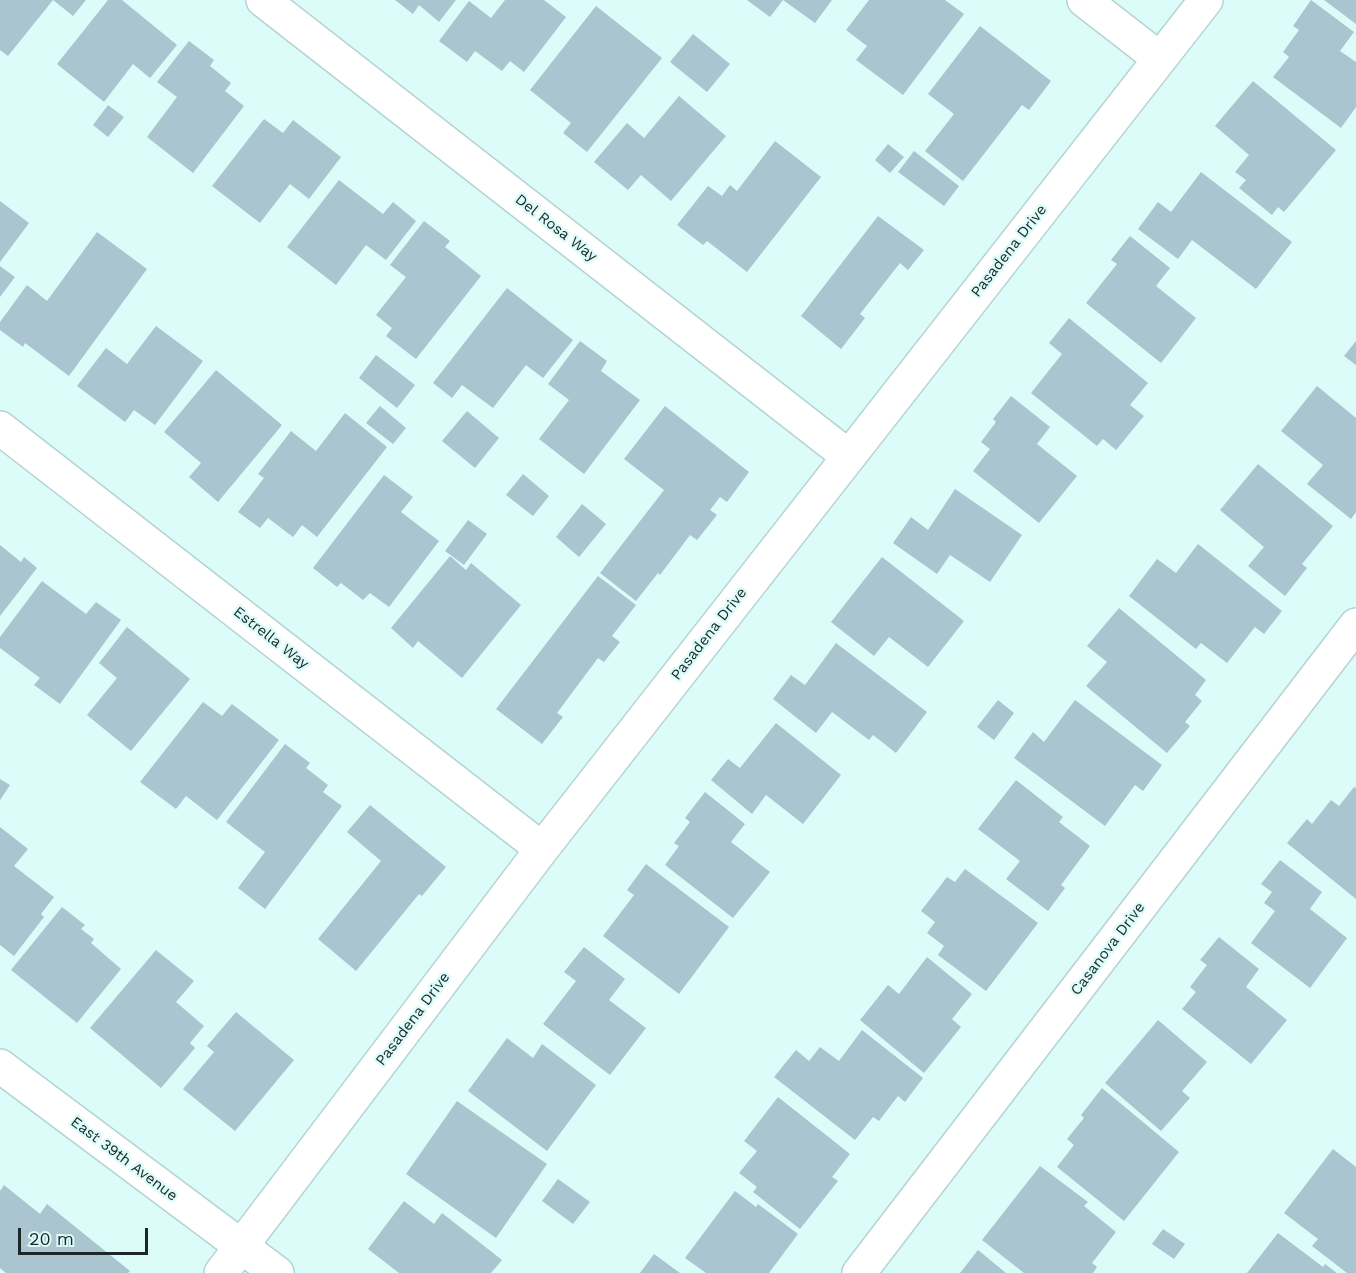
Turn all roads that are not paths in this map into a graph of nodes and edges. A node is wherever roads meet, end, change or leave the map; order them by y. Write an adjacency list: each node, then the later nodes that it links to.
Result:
1 (263, 0): 6 (street, Del Rosa Way)
2 (1084, 0): 4 (street)
3 (1206, 0): 4 (street, Pasadena Drive)
4 (1160, 59): 6 (street, Pasadena Drive)
5 (0, 428): 8 (street, Estrella Way)
6 (848, 456): 8 (street, Pasadena Drive)
7 (1356, 625): 13 (street, Casanova Drive)
8 (542, 849): 10 (street, Pasadena Drive)
9 (0, 1066): 10 (street, East 39th Avenue)
10 (241, 1246): 11 (street, Pasadena Drive); 12 (street, East 39th Avenue)
11 (221, 1273)
12 (277, 1273)
13 (859, 1273)

